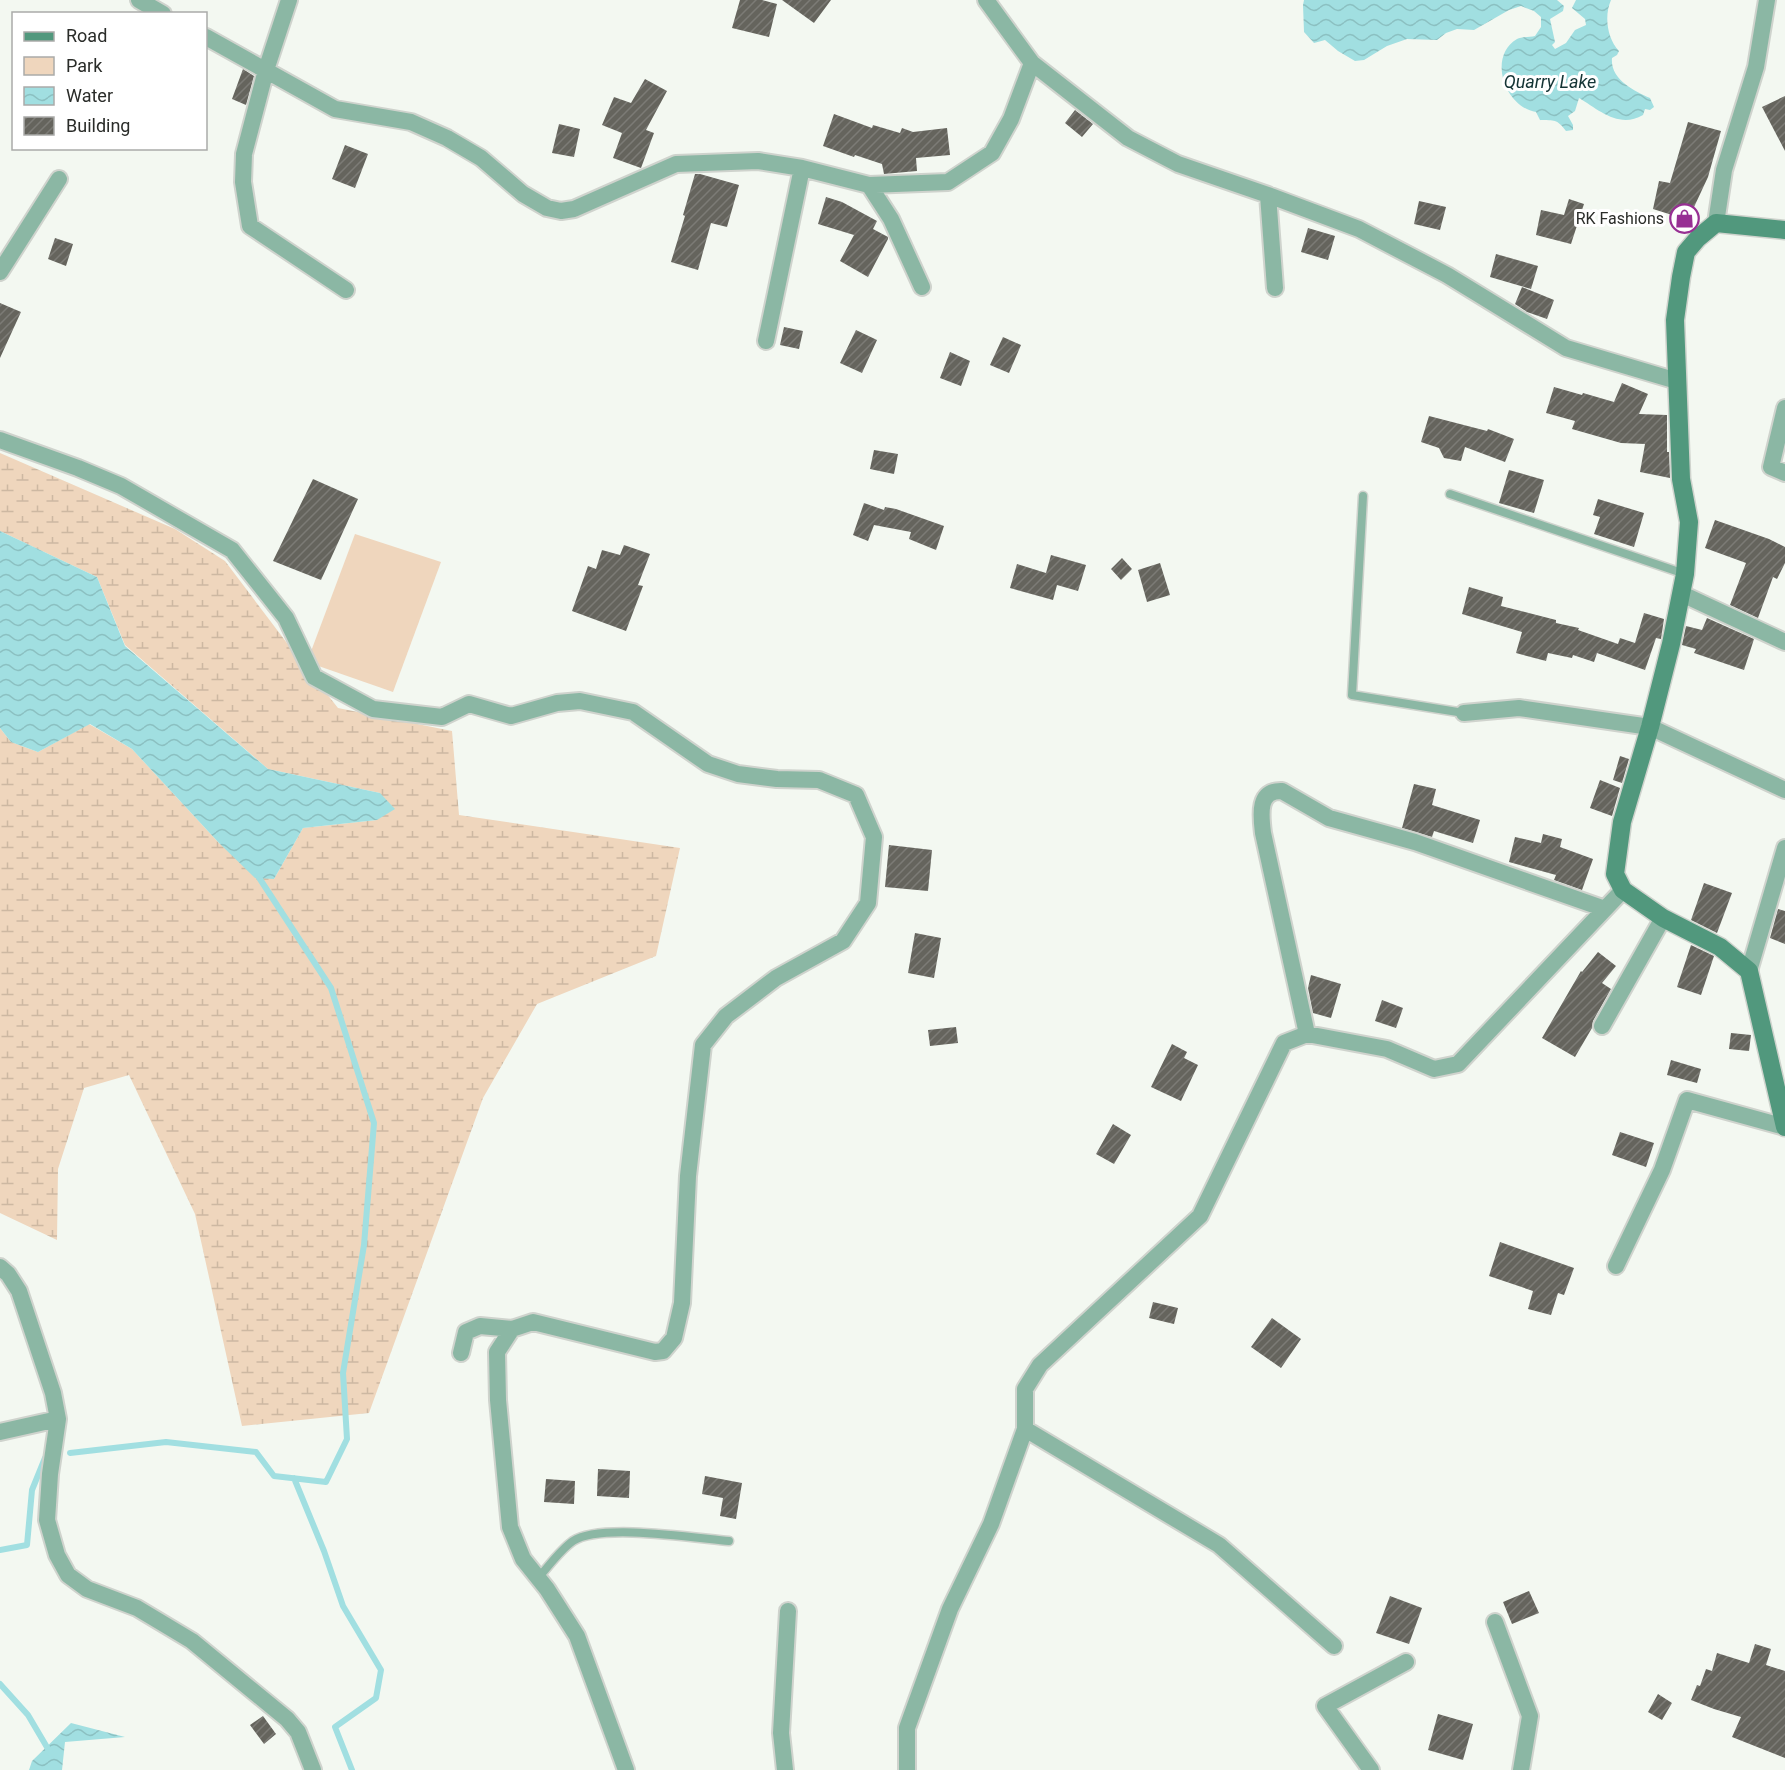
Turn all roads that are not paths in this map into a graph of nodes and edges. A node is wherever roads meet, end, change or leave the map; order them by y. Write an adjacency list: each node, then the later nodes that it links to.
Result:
1 (139, 0): 5 (street)
2 (288, 0): 8 (street)
3 (986, 0): 7 (street)
4 (1767, 0): 13 (street)
5 (160, 12)
6 (207, 38): 8 (street)
7 (1032, 63): 11 (street); 12 (street)
8 (266, 70): 9 (street); 18 (street)
9 (802, 168): 11 (street); 19 (street)
10 (59, 179): 15 (street)
11 (869, 185): 16 (street)
12 (1268, 195): 17 (street); 20 (street)
13 (1716, 223): 14 (street); 20 (street)
14 (1785, 230)
15 (0, 272)
16 (922, 287)
17 (1275, 288)
18 (346, 290)
19 (766, 341)
20 (1677, 381): 26 (street)
21 (1785, 408): 23 (street)
22 (0, 440): 42 (street)
23 (1785, 473)
24 (1450, 494): 26 (lane)
25 (1363, 496): 29 (lane)
26 (1685, 574): 27 (street)
27 (1682, 594): 28 (street); 30 (street)
28 (1785, 642)
29 (1464, 713): 30 (street)
30 (1650, 727): 31 (street); 33 (street)
31 (1785, 790)
32 (1785, 848): 36 (street)
33 (1623, 890): 34 (street); 35 (street)
34 (1605, 909): 38 (street); 38 (street)
35 (1663, 918): 36 (street); 37 (street)
36 (1749, 971): 39 (street)
37 (1602, 1026)
38 (1307, 1034): 45 (street)
39 (1785, 1127): 41 (street)
40 (0, 1266): 44 (street)
41 (1616, 1266)
42 (512, 1329): 43 (street); 48 (street)
43 (460, 1353)
44 (58, 1419): 46 (street); 53 (street)
45 (1025, 1429): 51 (street); 56 (street)
46 (0, 1432)
47 (729, 1541): 48 (lane)
48 (538, 1578): 54 (street)
49 (788, 1611): 55 (street)
50 (1495, 1622): 58 (street)
51 (1334, 1646)
52 (1406, 1662): 57 (street)
53 (312, 1770)
54 (626, 1770)
55 (785, 1770)
56 (907, 1770)
57 (1371, 1770)
58 (1521, 1770)

